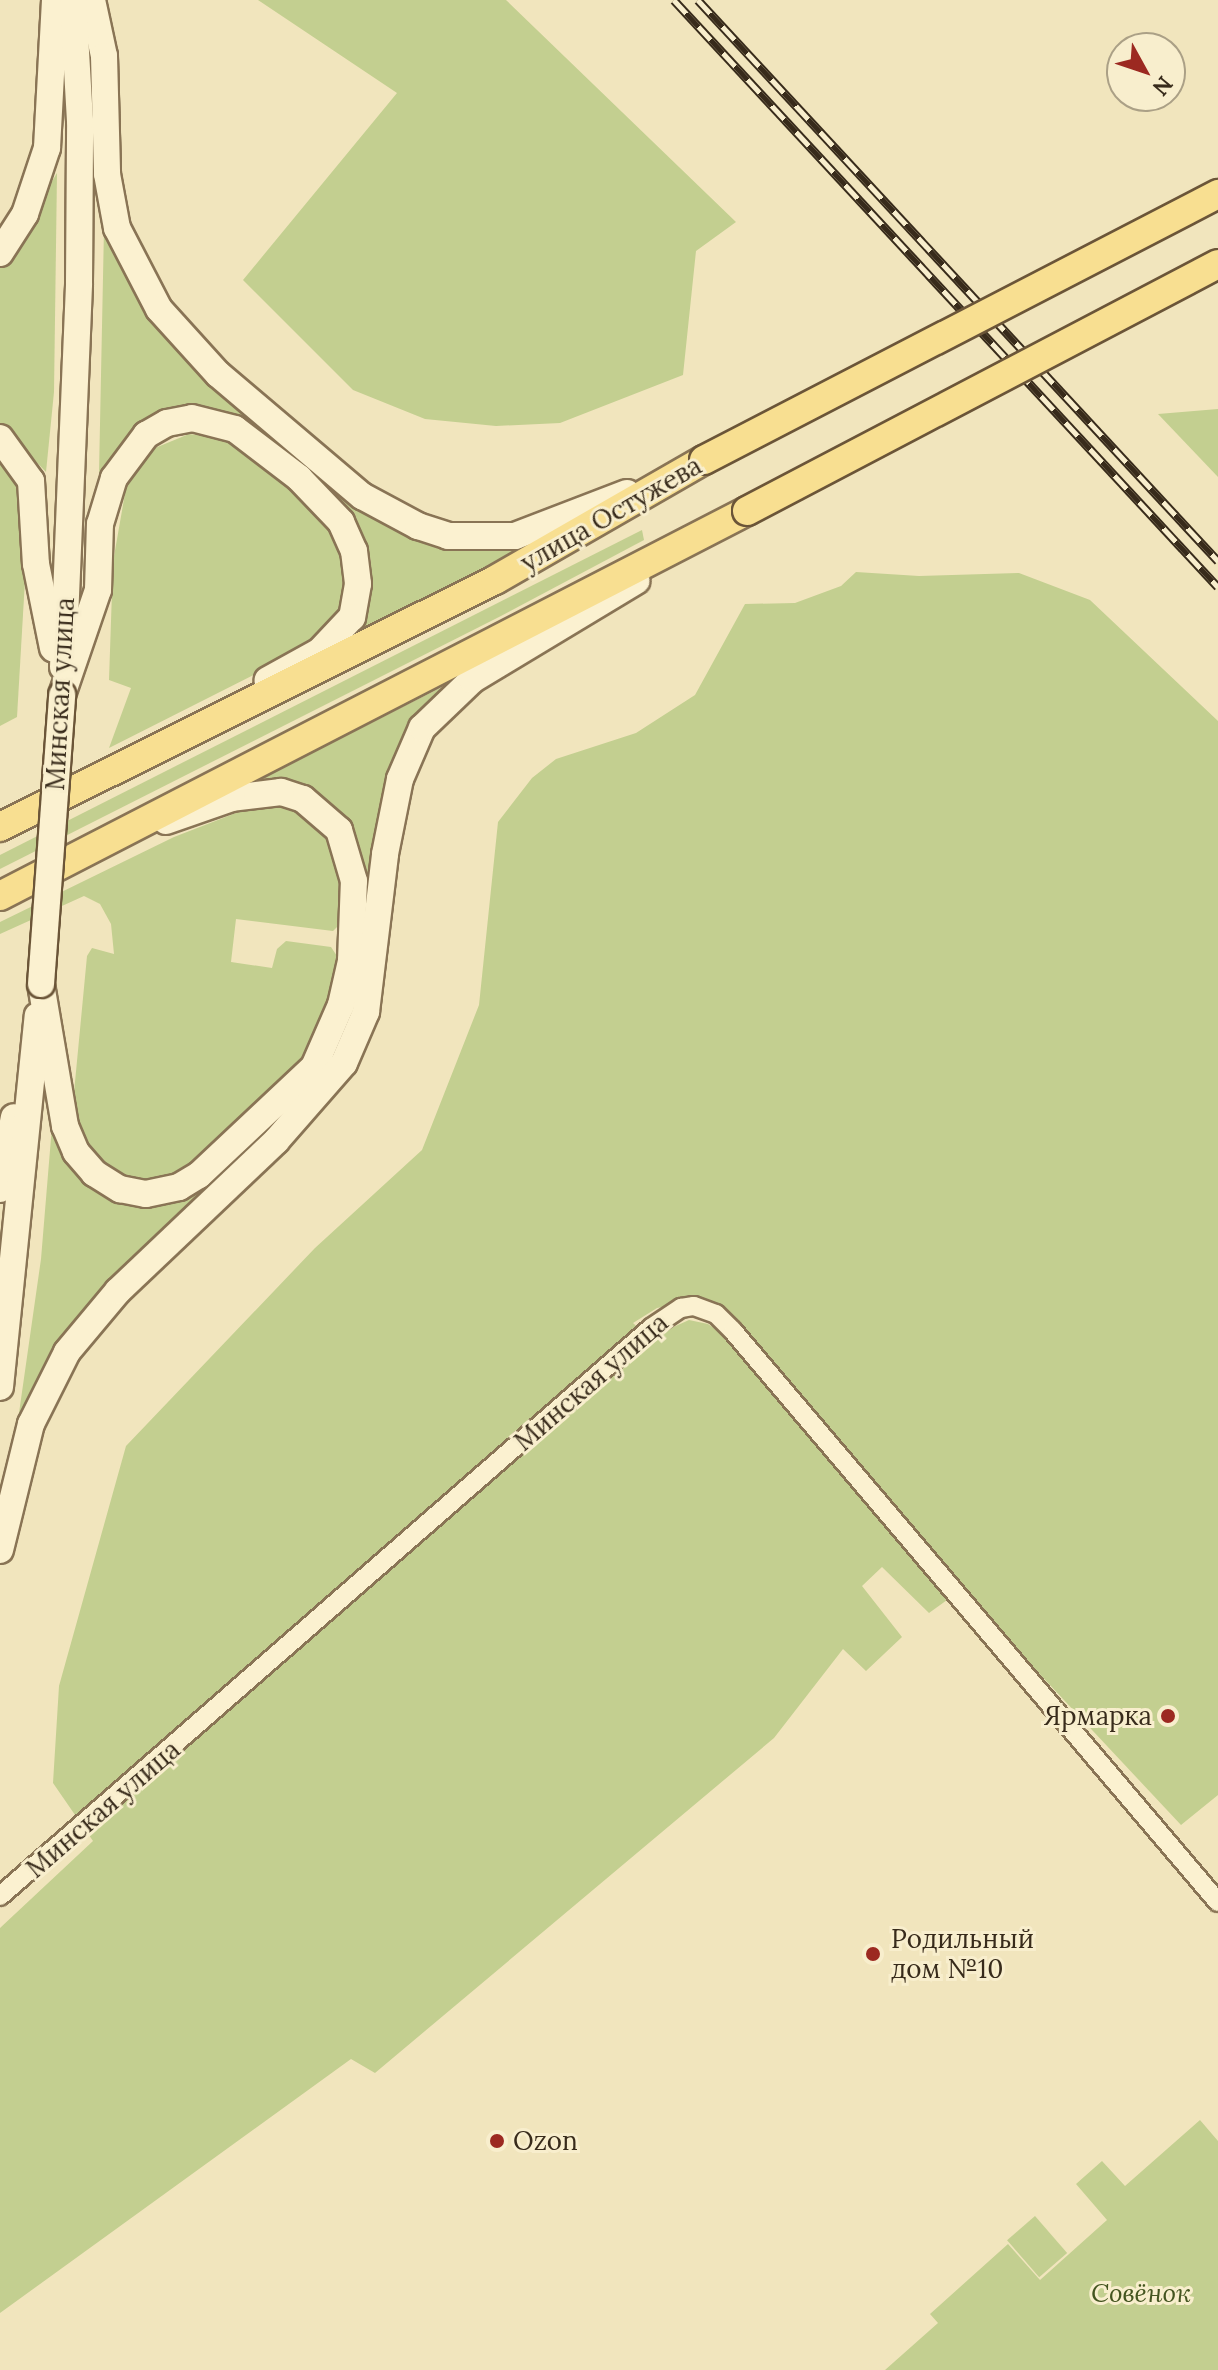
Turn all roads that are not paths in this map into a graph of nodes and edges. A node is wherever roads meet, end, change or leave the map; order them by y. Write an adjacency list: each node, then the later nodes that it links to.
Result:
1 (55, 0): 5 (street)
2 (73, 0): 10 (street, Минская улица)
3 (92, 0): 8 (street)
4 (1218, 194): 8 (main road, улица Остужева, bridge)
5 (0, 253)
6 (1218, 264): 9 (main road, bridge)
7 (0, 438): 10 (street)
8 (704, 460): 11 (main road, улица Остужева)
9 (747, 511): 13 (main road); 18 (street)
10 (62, 695): 11 (street); 15 (street, Минская улица, bridge)
11 (129, 762): 12 (main road, улица Остужева)
12 (1, 826)
13 (108, 840): 14 (main road); 15 (street)
14 (0, 896)
15 (41, 984): 16 (street); 17 (street, Минская улица)
16 (0, 1189)
17 (0, 1387)
18 (0, 1550)
19 (4, 1890): 20 (street, Минская улица)
20 (1218, 1902)

